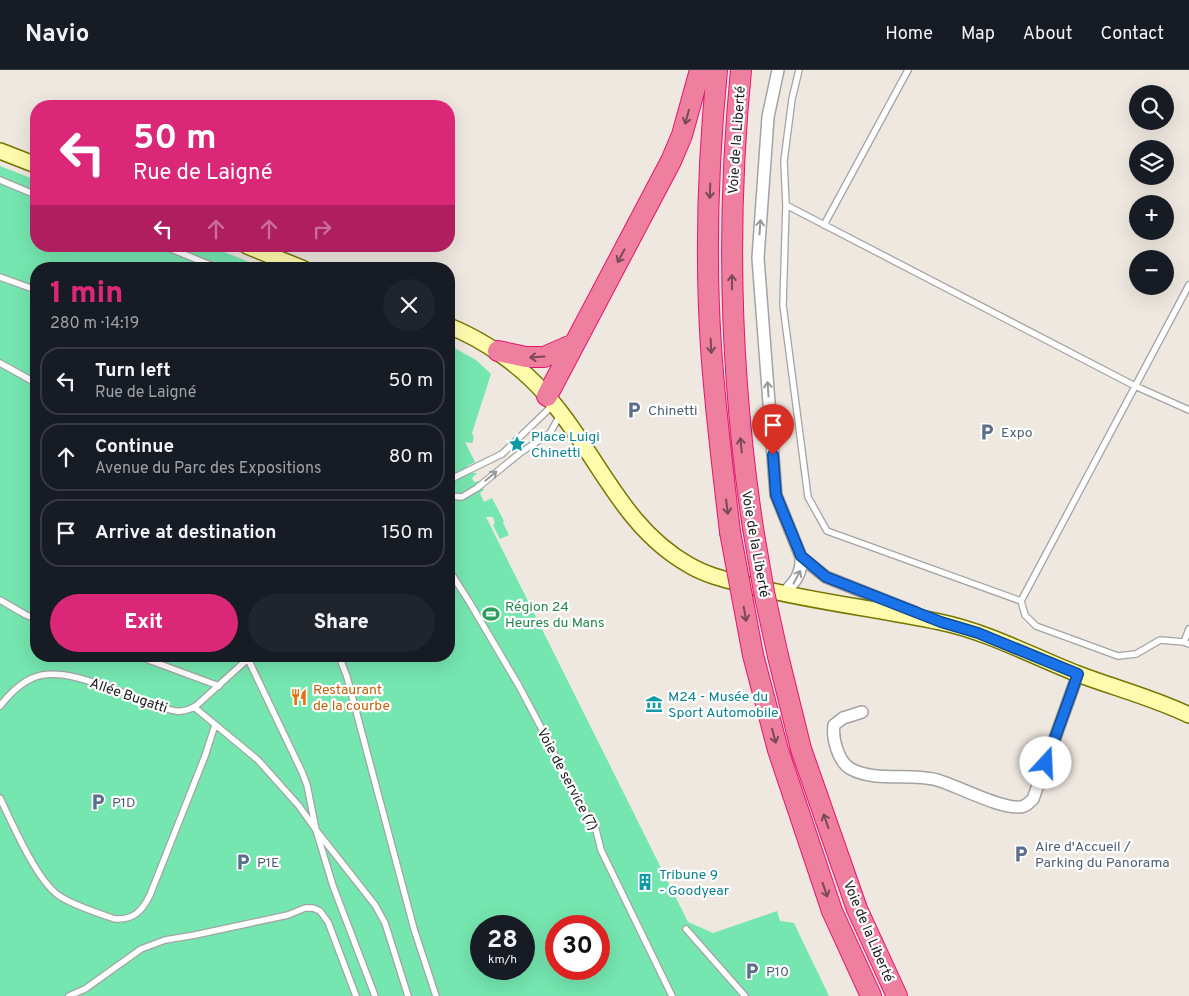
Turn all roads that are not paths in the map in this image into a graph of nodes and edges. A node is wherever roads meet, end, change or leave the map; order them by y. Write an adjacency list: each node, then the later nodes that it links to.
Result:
1 (700, 70): 21 (highway, one-way to 21)
2 (717, 70): 60 (highway, Voie de la Liberté, one-way to 60, bridge)
3 (741, 70): 61 (highway, Voie de la Liberté, one-way to 3, bridge)
4 (778, 70): 30 (street, one-way to 4)
5 (799, 70): 11 (lane)
6 (908, 70): 12 (lane)
7 (0, 152): 8 (street)
8 (30, 163)
9 (0, 180): 10 (lane)
10 (30, 192)
11 (786, 205): 12 (lane); 34 (lane)
12 (824, 225): 25 (lane)
13 (179, 252): 15 (lane)
14 (262, 252): 16 (street)
15 (203, 262)
16 (287, 262)
17 (0, 278): 19 (lane)
18 (1189, 285): 25 (lane)
19 (30, 288)
20 (455, 329): 22 (street)
21 (574, 344): 22 (highway, one-way to 22); 26 (highway)
22 (498, 351): 26 (street)
23 (0, 363): 24 (lane)
24 (30, 380)
25 (1135, 386): 27 (lane); 34 (lane)
26 (554, 404): 28 (lane); 29 (lane, one-way to 26); 32 (street)
27 (1189, 410)
28 (455, 477)
29 (455, 496)
30 (801, 556): 32 (street, one-way to 30); 36 (street)
31 (455, 579): 58 (lane, Voie de service (7))
32 (783, 594): 36 (street)
33 (0, 600): 35 (lane)
34 (1021, 601): 38 (lane)
35 (30, 617)
36 (941, 622): 43 (street)
37 (1189, 630): 38 (lane)
38 (1186, 643)
39 (154, 662): 44 (lane)
40 (245, 662): 44 (lane)
41 (252, 662): 51 (lane)
42 (342, 662): 57 (lane)
43 (1078, 674): 47 (street); 48 (street)
44 (218, 686): 46 (lane)
45 (0, 706): 46 (lane, Allée Bugatti)
46 (194, 707): 49 (lane)
47 (862, 712)
48 (1189, 715)
49 (215, 725): 50 (lane); 51 (lane)
50 (0, 798)
51 (316, 830): 55 (lane); 56 (lane)
52 (686, 929): 59 (lane)
53 (70, 996): 54 (lane)
54 (356, 996)
55 (375, 996)
56 (408, 996)
57 (436, 996)
58 (672, 996)
59 (745, 996)
60 (871, 996)
61 (897, 996)

